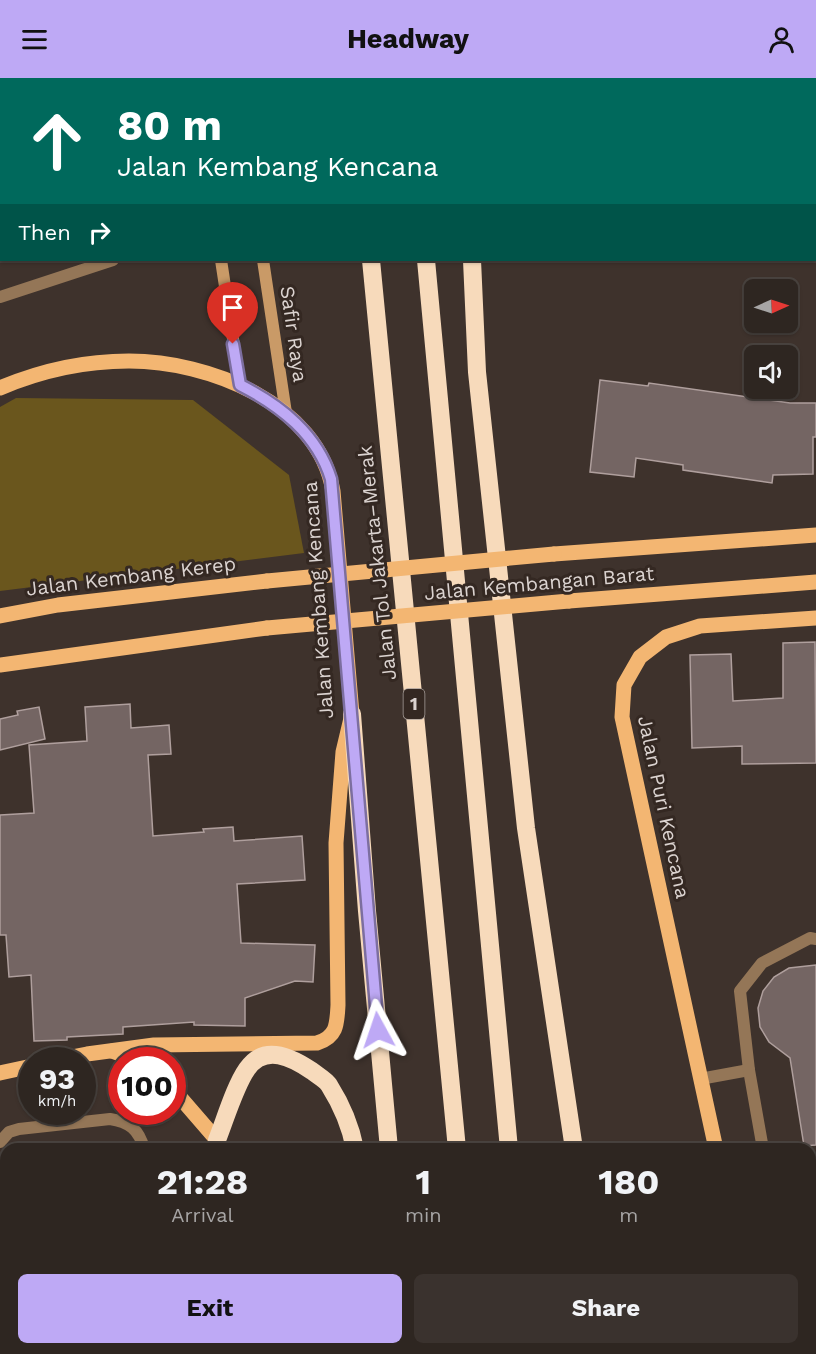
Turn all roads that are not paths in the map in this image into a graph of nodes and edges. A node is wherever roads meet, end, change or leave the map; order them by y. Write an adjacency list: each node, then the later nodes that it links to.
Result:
1 (110, 261): 7 (lane)
2 (221, 261): 8 (street)
3 (263, 261): 10 (street, Safir Raya)
4 (371, 261): 31 (highway, Jalan Tol Jakarta–Merak / 1)
5 (426, 261): 32 (highway)
6 (472, 261): 33 (highway)
7 (0, 297)
8 (240, 385): 9 (main road, Jalan Kembang Kencana); 10 (main road, Jalan Kembang Kencana)
9 (0, 388)
10 (286, 413): 17 (main road, Jalan Kembang Kencana)
11 (816, 535): 12 (main road, Jalan Kembangan Barat, bridge)
12 (267, 581): 14 (main road, Jalan Kembang Kerep)
13 (816, 582): 16 (main road, Jalan Kembangan Barat, bridge)
14 (3, 613)
15 (816, 618): 23 (main road, Jalan Puri Kencana)
16 (0, 665)
17 (352, 714): 19 (main road, Jalan Kembang Kencana); 30 (highway)
18 (816, 939): 21 (lane)
19 (135, 1047)
20 (18, 1069): 22 (main road)
21 (749, 1070): 23 (lane); 35 (lane)
22 (0, 1073)
23 (700, 1079): 34 (main road, Jalan Puri Kencana)
24 (186, 1106): 27 (main road)
25 (0, 1142): 26 (lane)
26 (141, 1143)
27 (214, 1143)
28 (217, 1143): 29 (highway)
29 (354, 1143)
30 (388, 1143)
31 (456, 1143)
32 (508, 1143)
33 (572, 1143)
34 (715, 1143)
35 (762, 1143)

